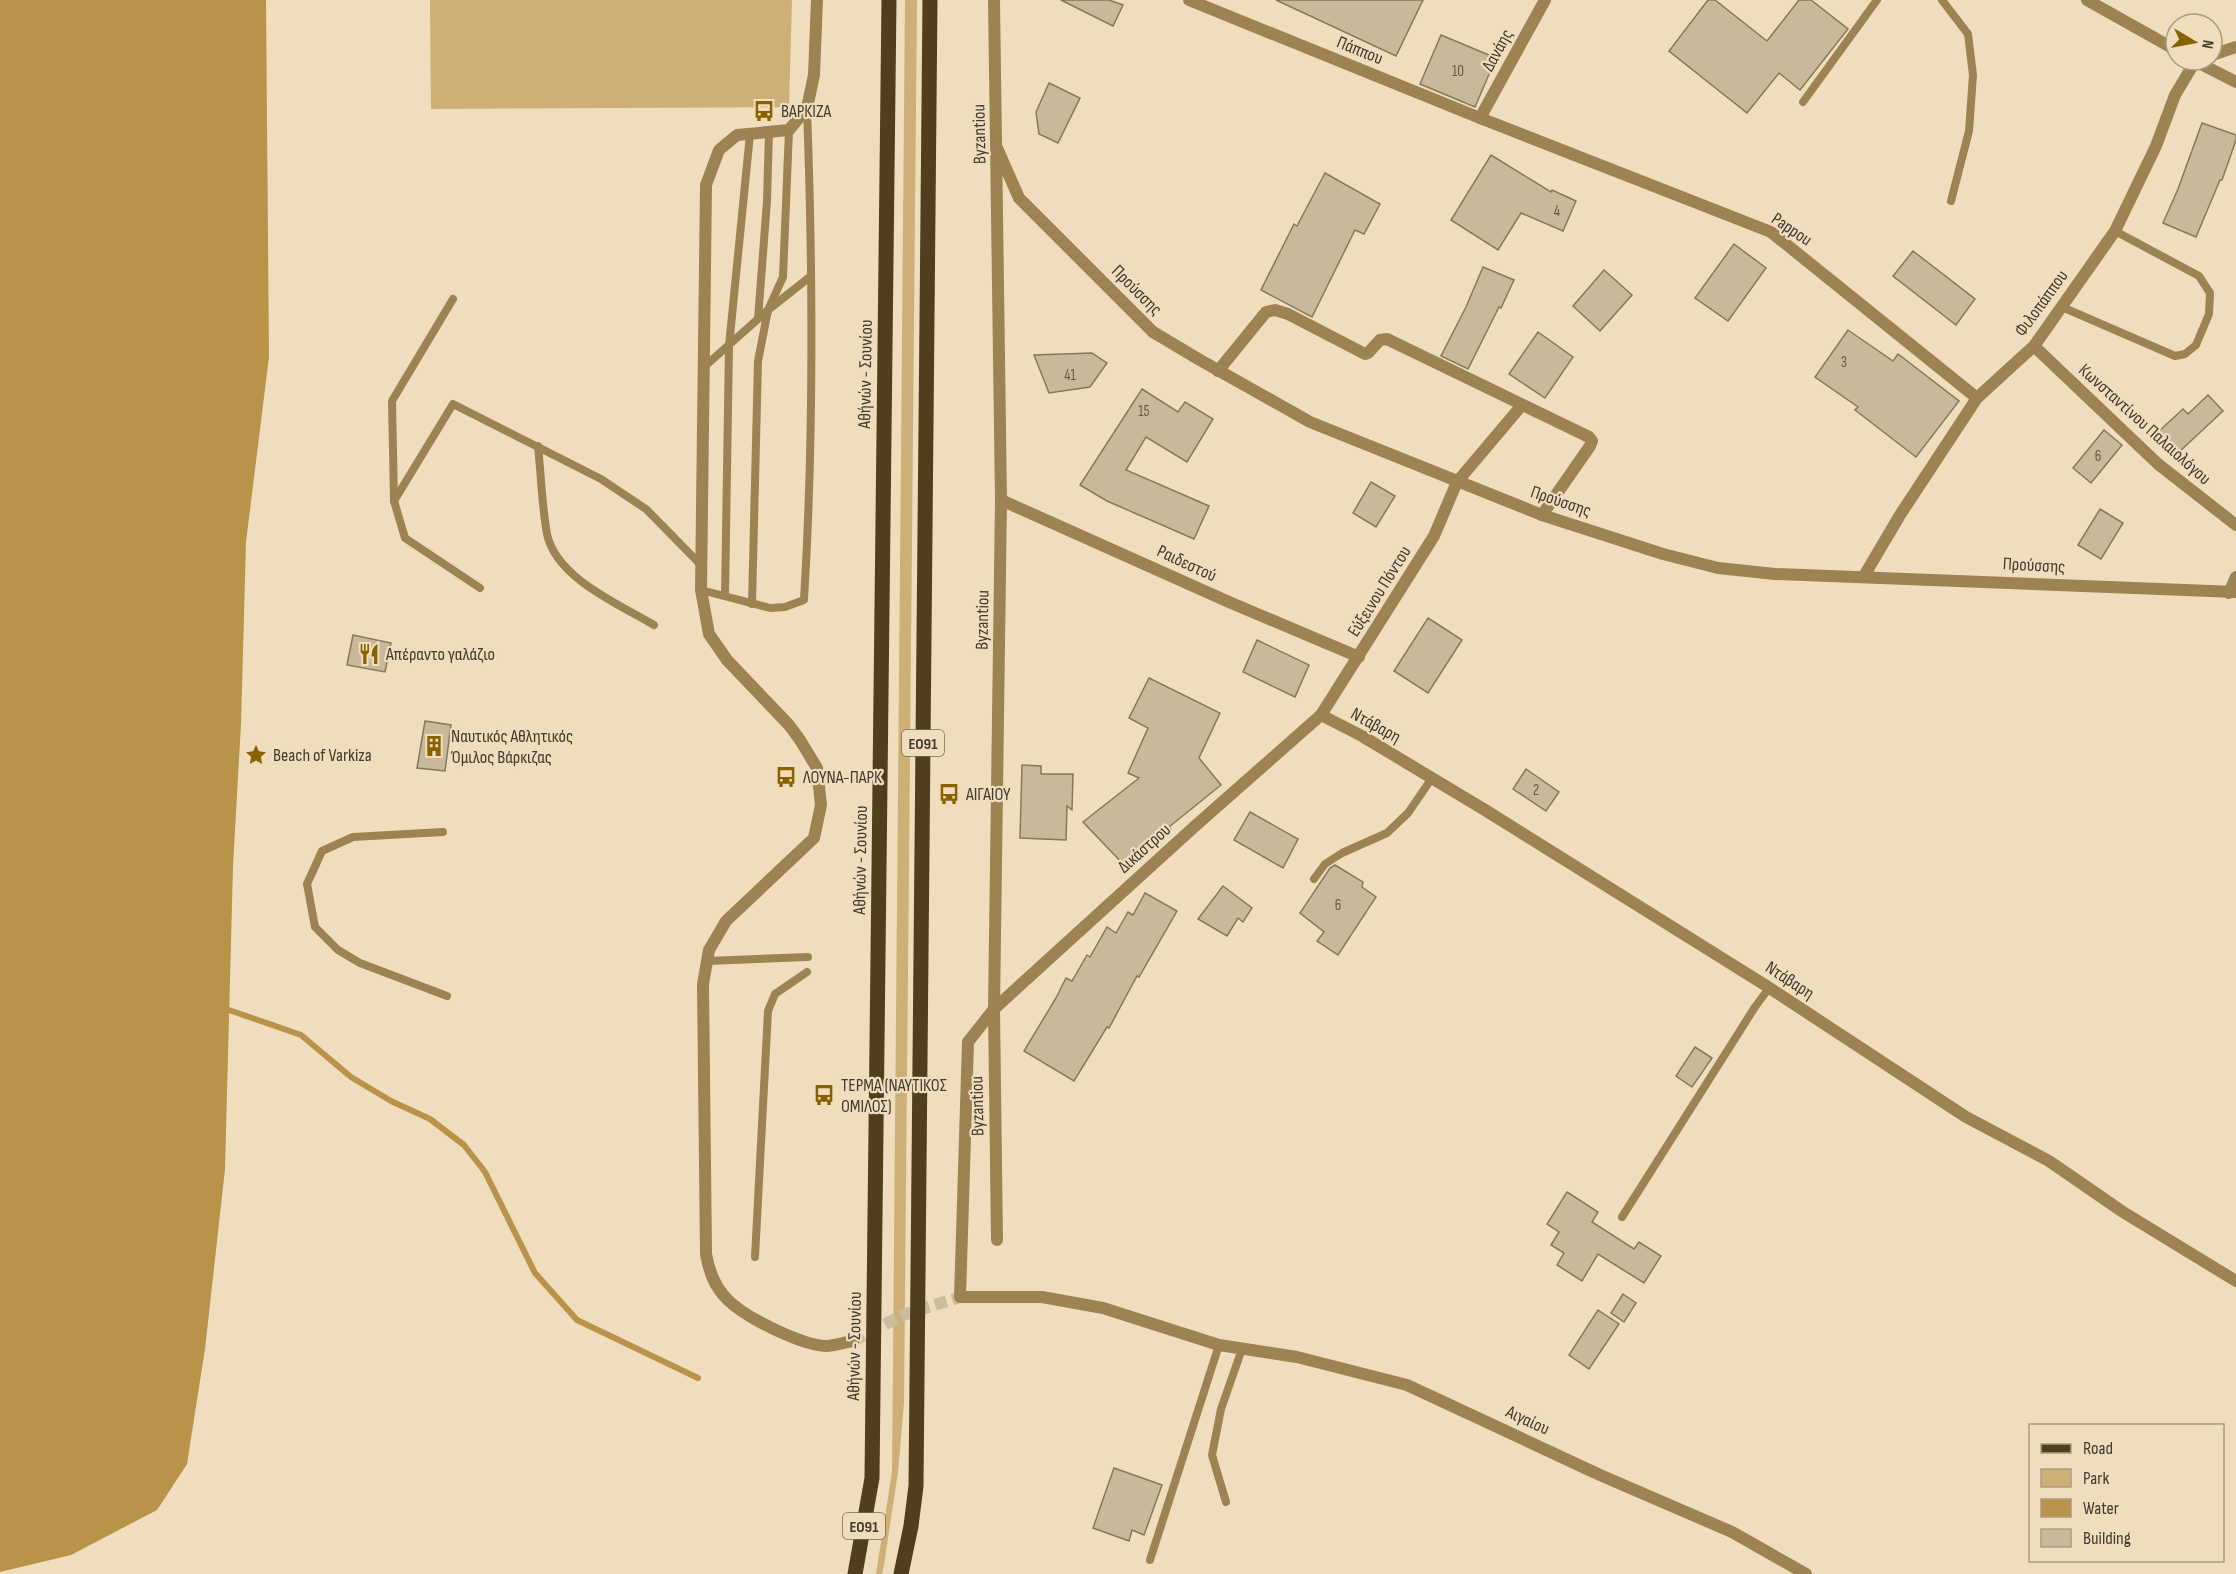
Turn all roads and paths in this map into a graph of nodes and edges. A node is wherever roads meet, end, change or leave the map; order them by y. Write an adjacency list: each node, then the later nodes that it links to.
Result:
1 (817, 0): 15 (street)
2 (889, 0): 69 (main road, Αθήνών - Σουνίου / ΕΟ91)
3 (930, 0): 70 (main road, ΕΟ91)
4 (994, 0): 20 (street, Byzantiou)
5 (1189, 0): 16 (street, Πάππου)
6 (1545, 0): 16 (street, Δανάης)
7 (1877, 0): 14 (lane)
8 (1942, 0): 21 (lane)
9 (2087, 0): 10 (street)
10 (2164, 43)
11 (2188, 72): 22 (street, Φιλοπάππου)
12 (2217, 72): 13 (street)
13 (2236, 82)
14 (1803, 102)
15 (807, 108): 17 (street); 23 (lane)
16 (1480, 118): 32 (street, Πάππου)
17 (789, 130): 18 (street); 26 (lane)
18 (769, 132): 19 (street); 27 (lane)
19 (750, 134): 28 (lane); 30 (street)
20 (997, 148): 31 (street, Προύσσης); 36 (street, Byzantiou)
21 (1951, 201)
22 (2115, 231): 25 (street, Φιλοπάππου); 25 (lane)
23 (811, 276): 26 (lane); 47 (lane)
24 (453, 299): 37 (lane)
25 (2062, 307): 29 (street, Φιλοπάππου)
26 (768, 310): 27 (lane); 47 (lane)
27 (758, 319): 28 (lane)
28 (729, 346): 30 (lane); 46 (lane)
29 (2034, 346): 32 (street, Φιλοπάππου); 39 (street, Κωνσταντίνου Παλαιολόγου)
30 (704, 366): 40 (street)
31 (1218, 371): 33 (street); 35 (street, Προύσσης)
32 (1977, 398): 41 (street, Φιλοπάππου)
33 (1522, 405): 35 (street, Εύξεινου Πόντου); 38 (street)
34 (538, 446): 37 (lane); 40 (lane); 48 (lane)
35 (1457, 482): 38 (street, Προύσσης); 49 (street, Εύξεινου Πόντου)
36 (1001, 500): 49 (street, Ραιδεστού); 59 (street, Byzantiou)
37 (394, 501): 43 (lane)
38 (1542, 515): 41 (street, Προύσσης)
39 (2236, 525)
40 (701, 566): 44 (street)
41 (1864, 576): 45 (street, Προύσσης)
42 (2236, 577): 45 (street)
43 (480, 588)
44 (701, 590): 46 (lane); 55 (street)
45 (2232, 592)
46 (725, 596): 47 (lane)
47 (752, 604)
48 (654, 625)
49 (1359, 657): 50 (street, Εύξεινου Πόντου)
50 (1321, 715): 51 (street, Ντάβαρη); 59 (street, Δικάστρου)
51 (1432, 778): 53 (lane); 57 (street, Ντάβαρη)
52 (443, 832): 58 (lane)
53 (1314, 879)
54 (808, 957): 55 (lane)
55 (707, 961): 64 (street)
56 (807, 972): 62 (lane)
57 (1769, 988): 60 (lane); 63 (street, Ντάβαρη)
58 (447, 996)
59 (994, 1009): 61 (street, Byzantiou); 65 (street, Δικάστρου)
60 (1622, 1217)
61 (997, 1240)
62 (755, 1257)
63 (2236, 1281)
64 (853, 1341)
65 (1219, 1345): 66 (street, Αιγαίου); 68 (lane)
66 (1242, 1349): 67 (lane); 71 (street, Αιγαίου)
67 (1226, 1502)
68 (1150, 1560)
69 (855, 1574)
70 (901, 1574)
71 (1806, 1574)

